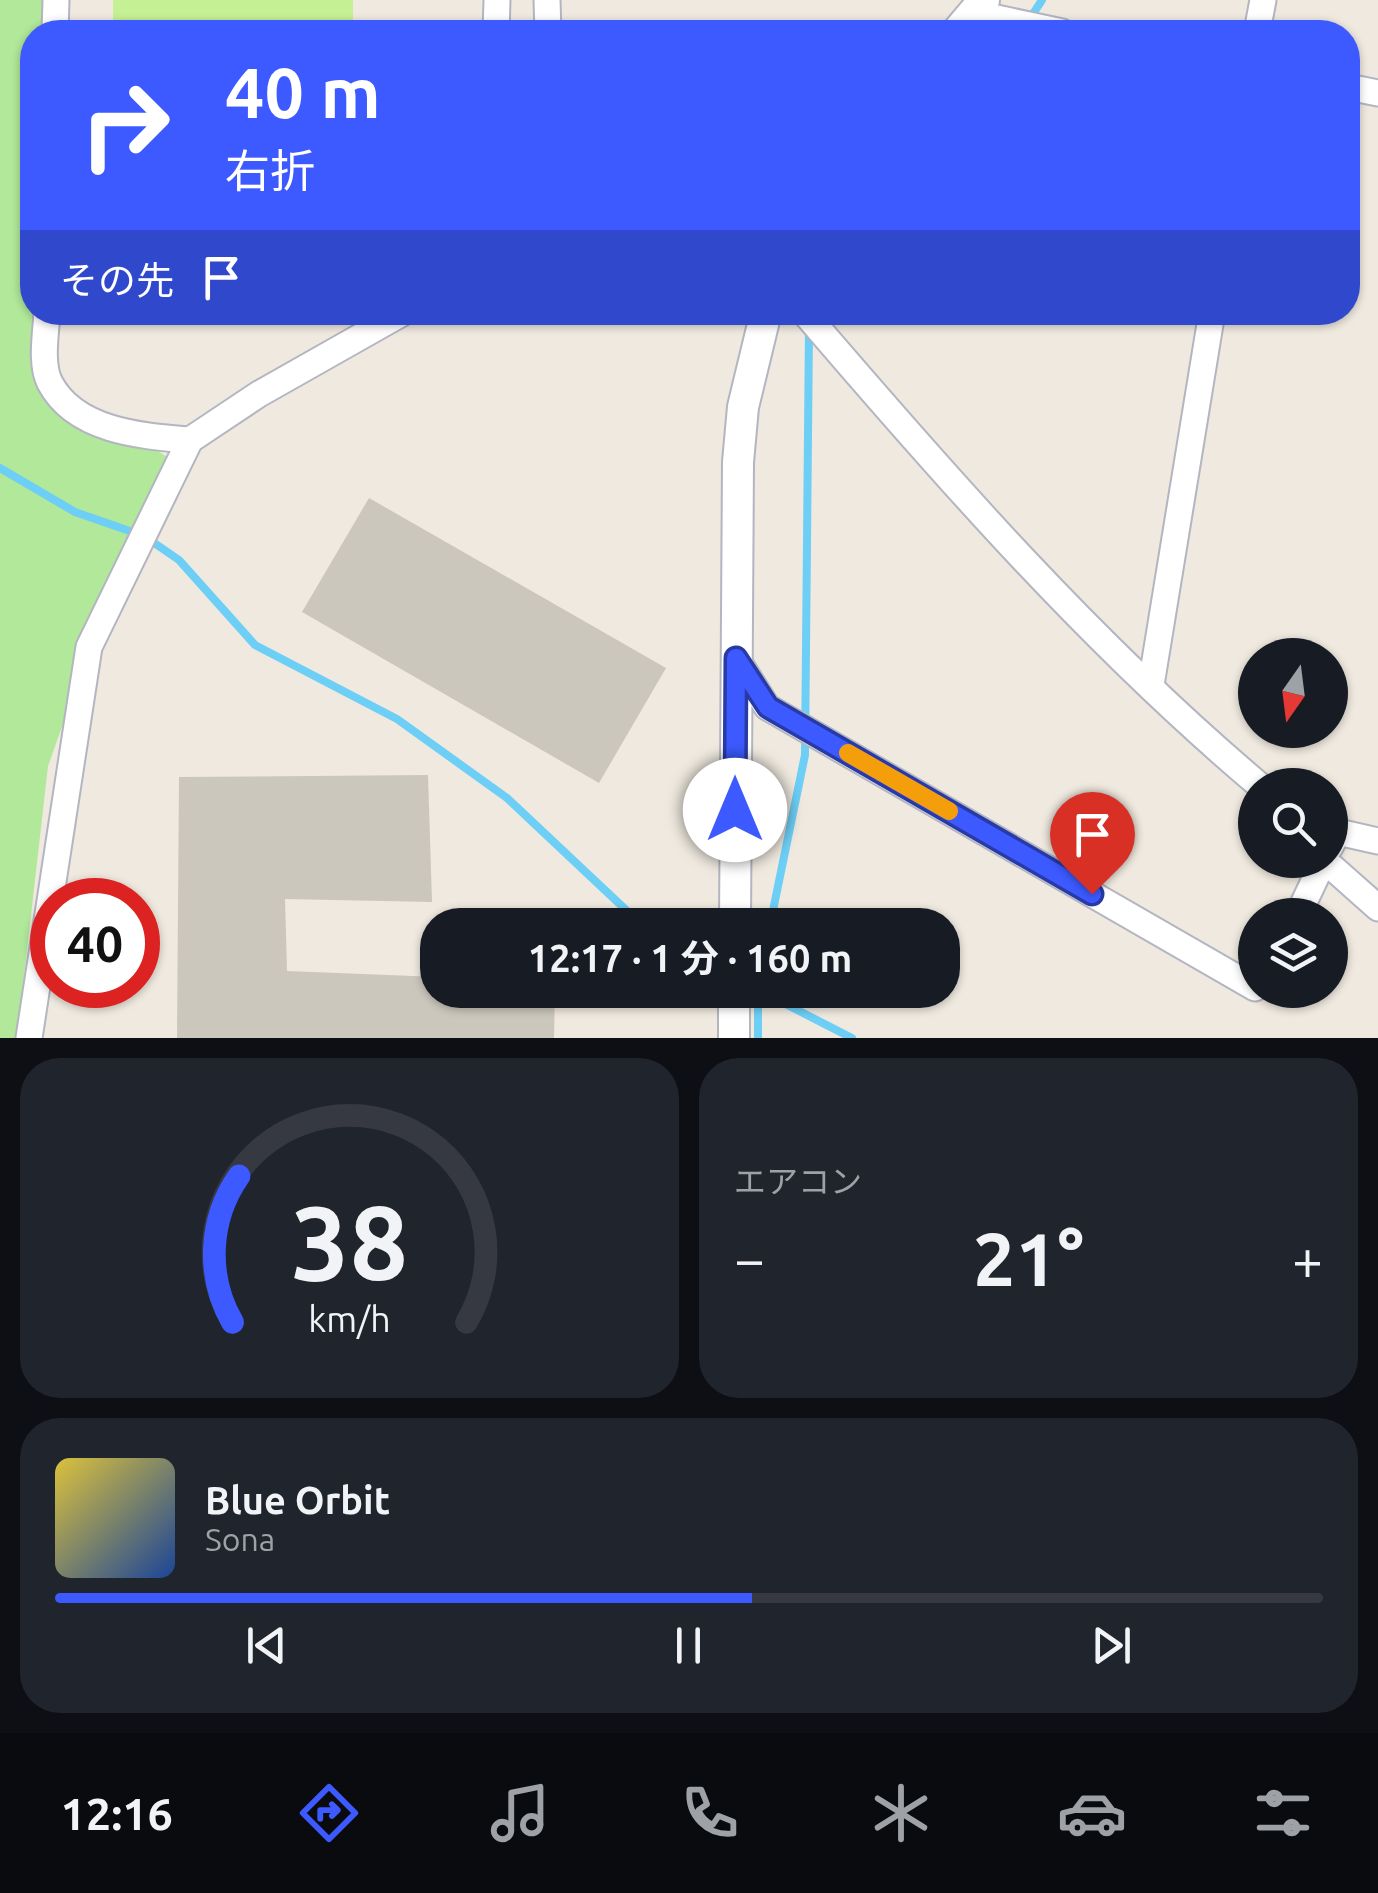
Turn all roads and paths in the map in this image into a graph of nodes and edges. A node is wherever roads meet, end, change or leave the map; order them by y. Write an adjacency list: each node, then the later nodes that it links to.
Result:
1 (971, 15): 2 (street)
2 (998, 20)
3 (48, 325): 8 (street)
4 (381, 325): 8 (street)
5 (763, 325): 9 (street)
6 (816, 325): 10 (street)
7 (1210, 325): 10 (street)
8 (190, 440): 19 (street)
9 (736, 658): 15 (street); 17 (street)
10 (1151, 684): 11 (street)
11 (1238, 768)
12 (1348, 834): 13 (street)
13 (1378, 841)
14 (1348, 873): 16 (street)
15 (735, 908)
16 (1378, 908)
17 (1238, 977)
18 (734, 1008): 20 (street)
19 (29, 1038)
20 (734, 1038)

